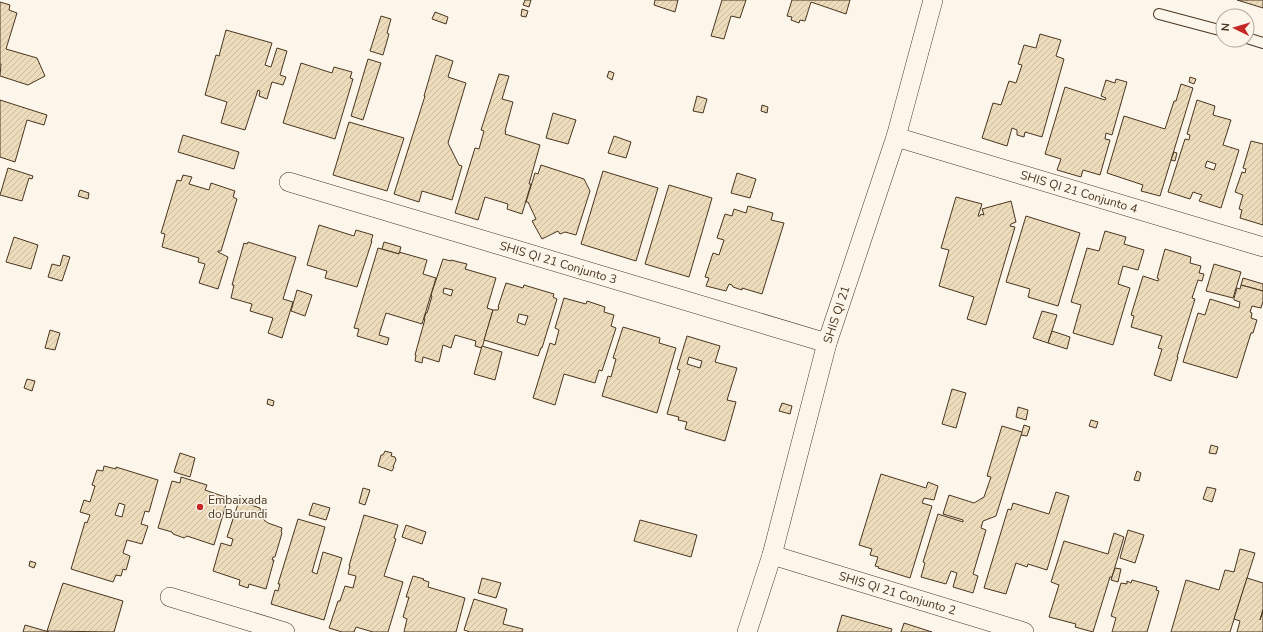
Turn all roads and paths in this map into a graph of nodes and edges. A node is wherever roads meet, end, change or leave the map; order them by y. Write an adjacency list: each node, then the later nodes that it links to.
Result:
1 (933, 0): 4 (street, SHIS QI 21)
2 (1160, 14): 3 (lane)
3 (1215, 29)
4 (896, 137): 6 (street, SHIS QI 21 Conjunto 4); 7 (street, SHIS QI 21)
5 (289, 182): 7 (street, SHIS QI 21 Conjunto 3)
6 (1263, 247)
7 (827, 343): 8 (street, SHIS QI 21)
8 (772, 555): 11 (street, SHIS QI 21); 12 (street, SHIS QI 21 Conjunto 2)
9 (170, 597): 10 (street)
10 (285, 632)
11 (747, 632)
12 (1024, 632)

